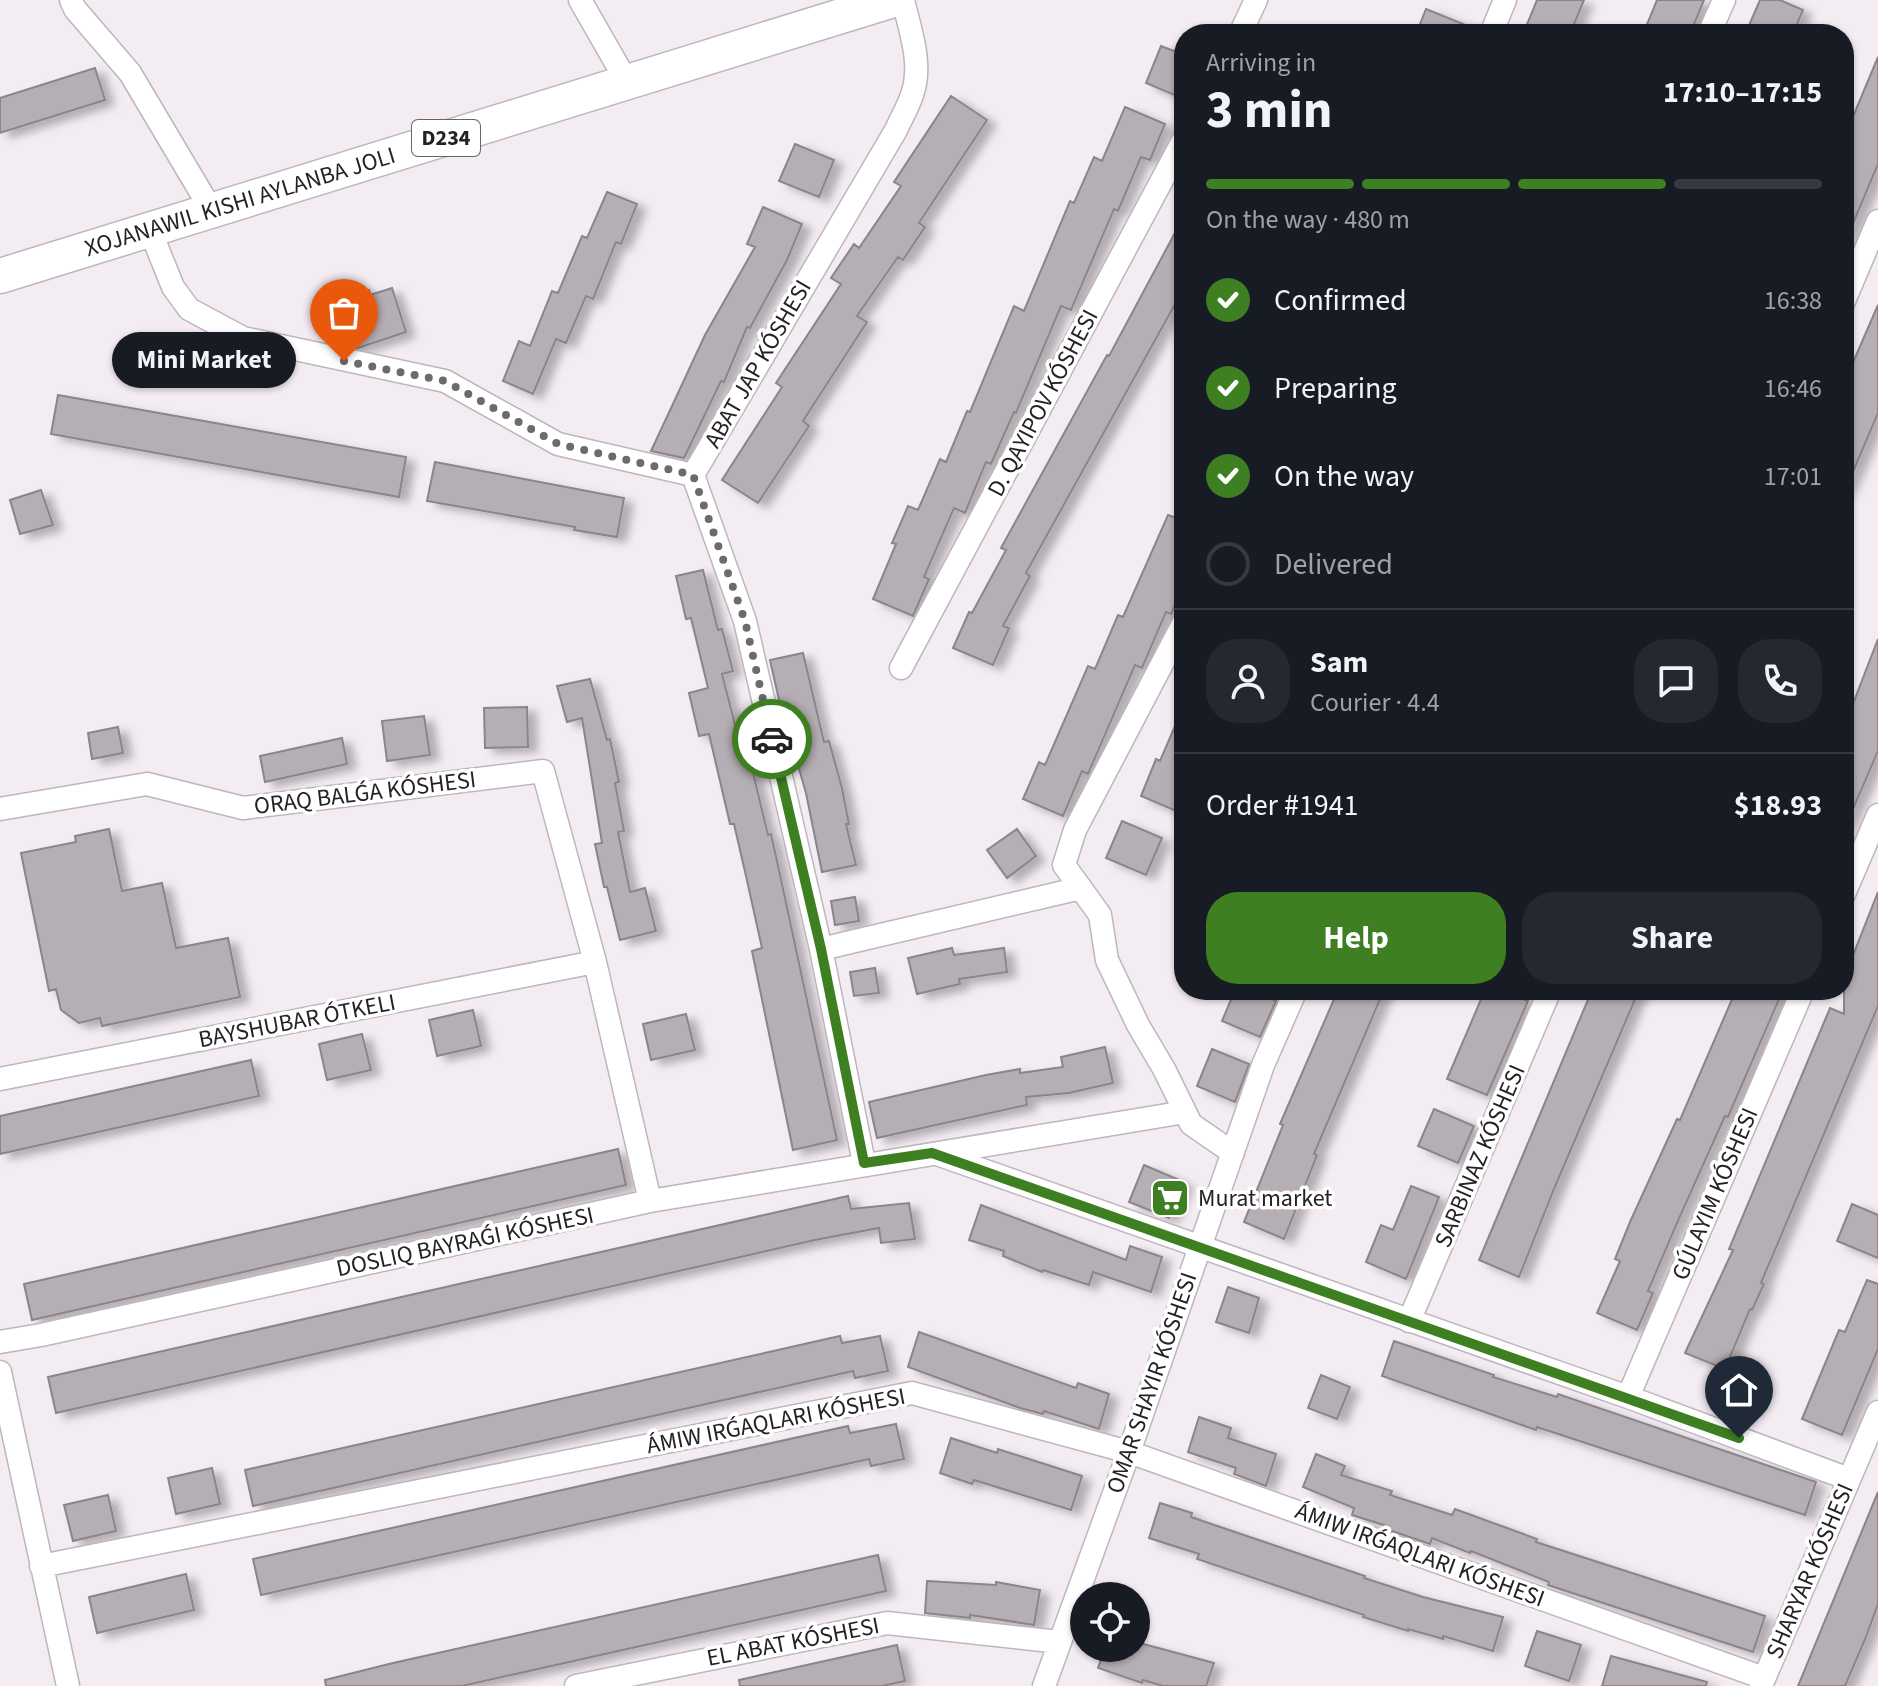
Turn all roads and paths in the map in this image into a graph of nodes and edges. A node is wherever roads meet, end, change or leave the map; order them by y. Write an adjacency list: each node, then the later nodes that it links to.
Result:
1 (71, 0): 13 (street)
2 (580, 0): 11 (street)
3 (893, 0): 11 (main road, D234)
4 (903, 0): 18 (street, ABAT JAP KÓSHESI)
5 (1256, 0): 8 (street)
6 (1505, 0): 9 (street)
7 (1724, 0): 10 (street)
8 (1245, 24)
9 (1495, 24)
10 (1713, 24)
11 (627, 82): 13 (main road, D234)
12 (1174, 158): 20 (street)
13 (212, 211): 15 (main road, D234)
14 (1878, 221): 17 (street)
15 (150, 230): 16 (main road, D234); 18 (street)
16 (0, 276)
17 (1854, 277)
18 (693, 475): 25 (street, ABAT JAP KÓSHESI)
19 (1174, 641): 24 (street)
20 (901, 668)
21 (0, 809): 26 (street, ORAQ BALǴA KÓSHESI)
22 (1878, 815): 23 (street)
23 (1854, 871)
24 (1081, 888): 25 (street); 31 (street)
25 (821, 949): 34 (street, ABAT JAP KÓSHESI)
26 (595, 962): 30 (street, BAYSHUBAR ÓTKELI); 35 (street)
27 (1292, 1000): 33 (street)
28 (1546, 1000): 37 (street, SARBINAZ KÓSHESI)
29 (1799, 1000): 40 (street)
30 (0, 1079)
31 (1185, 1112): 32 (street); 33 (street)
32 (932, 1153): 34 (street); 36 (street)
33 (1233, 1153): 36 (street)
34 (864, 1163): 35 (street)
35 (650, 1201): 38 (street)
36 (1200, 1247): 37 (street); 42 (street)
37 (1409, 1321): 40 (street)
38 (0, 1342)
39 (0, 1372): 44 (street)
40 (1628, 1397): 43 (street)
41 (1878, 1412): 43 (street, SHARYAR KÓSHESI)
42 (1129, 1452): 44 (street); 45 (street); 46 (street)
43 (1849, 1479): 46 (street, SHARYAR KÓSHESI)
44 (41, 1566): 47 (street)
45 (1059, 1642): 48 (street, EL ABAT KÓSHESI); 49 (street)
46 (1763, 1682)
47 (68, 1686)
48 (576, 1686)
49 (1044, 1686)

